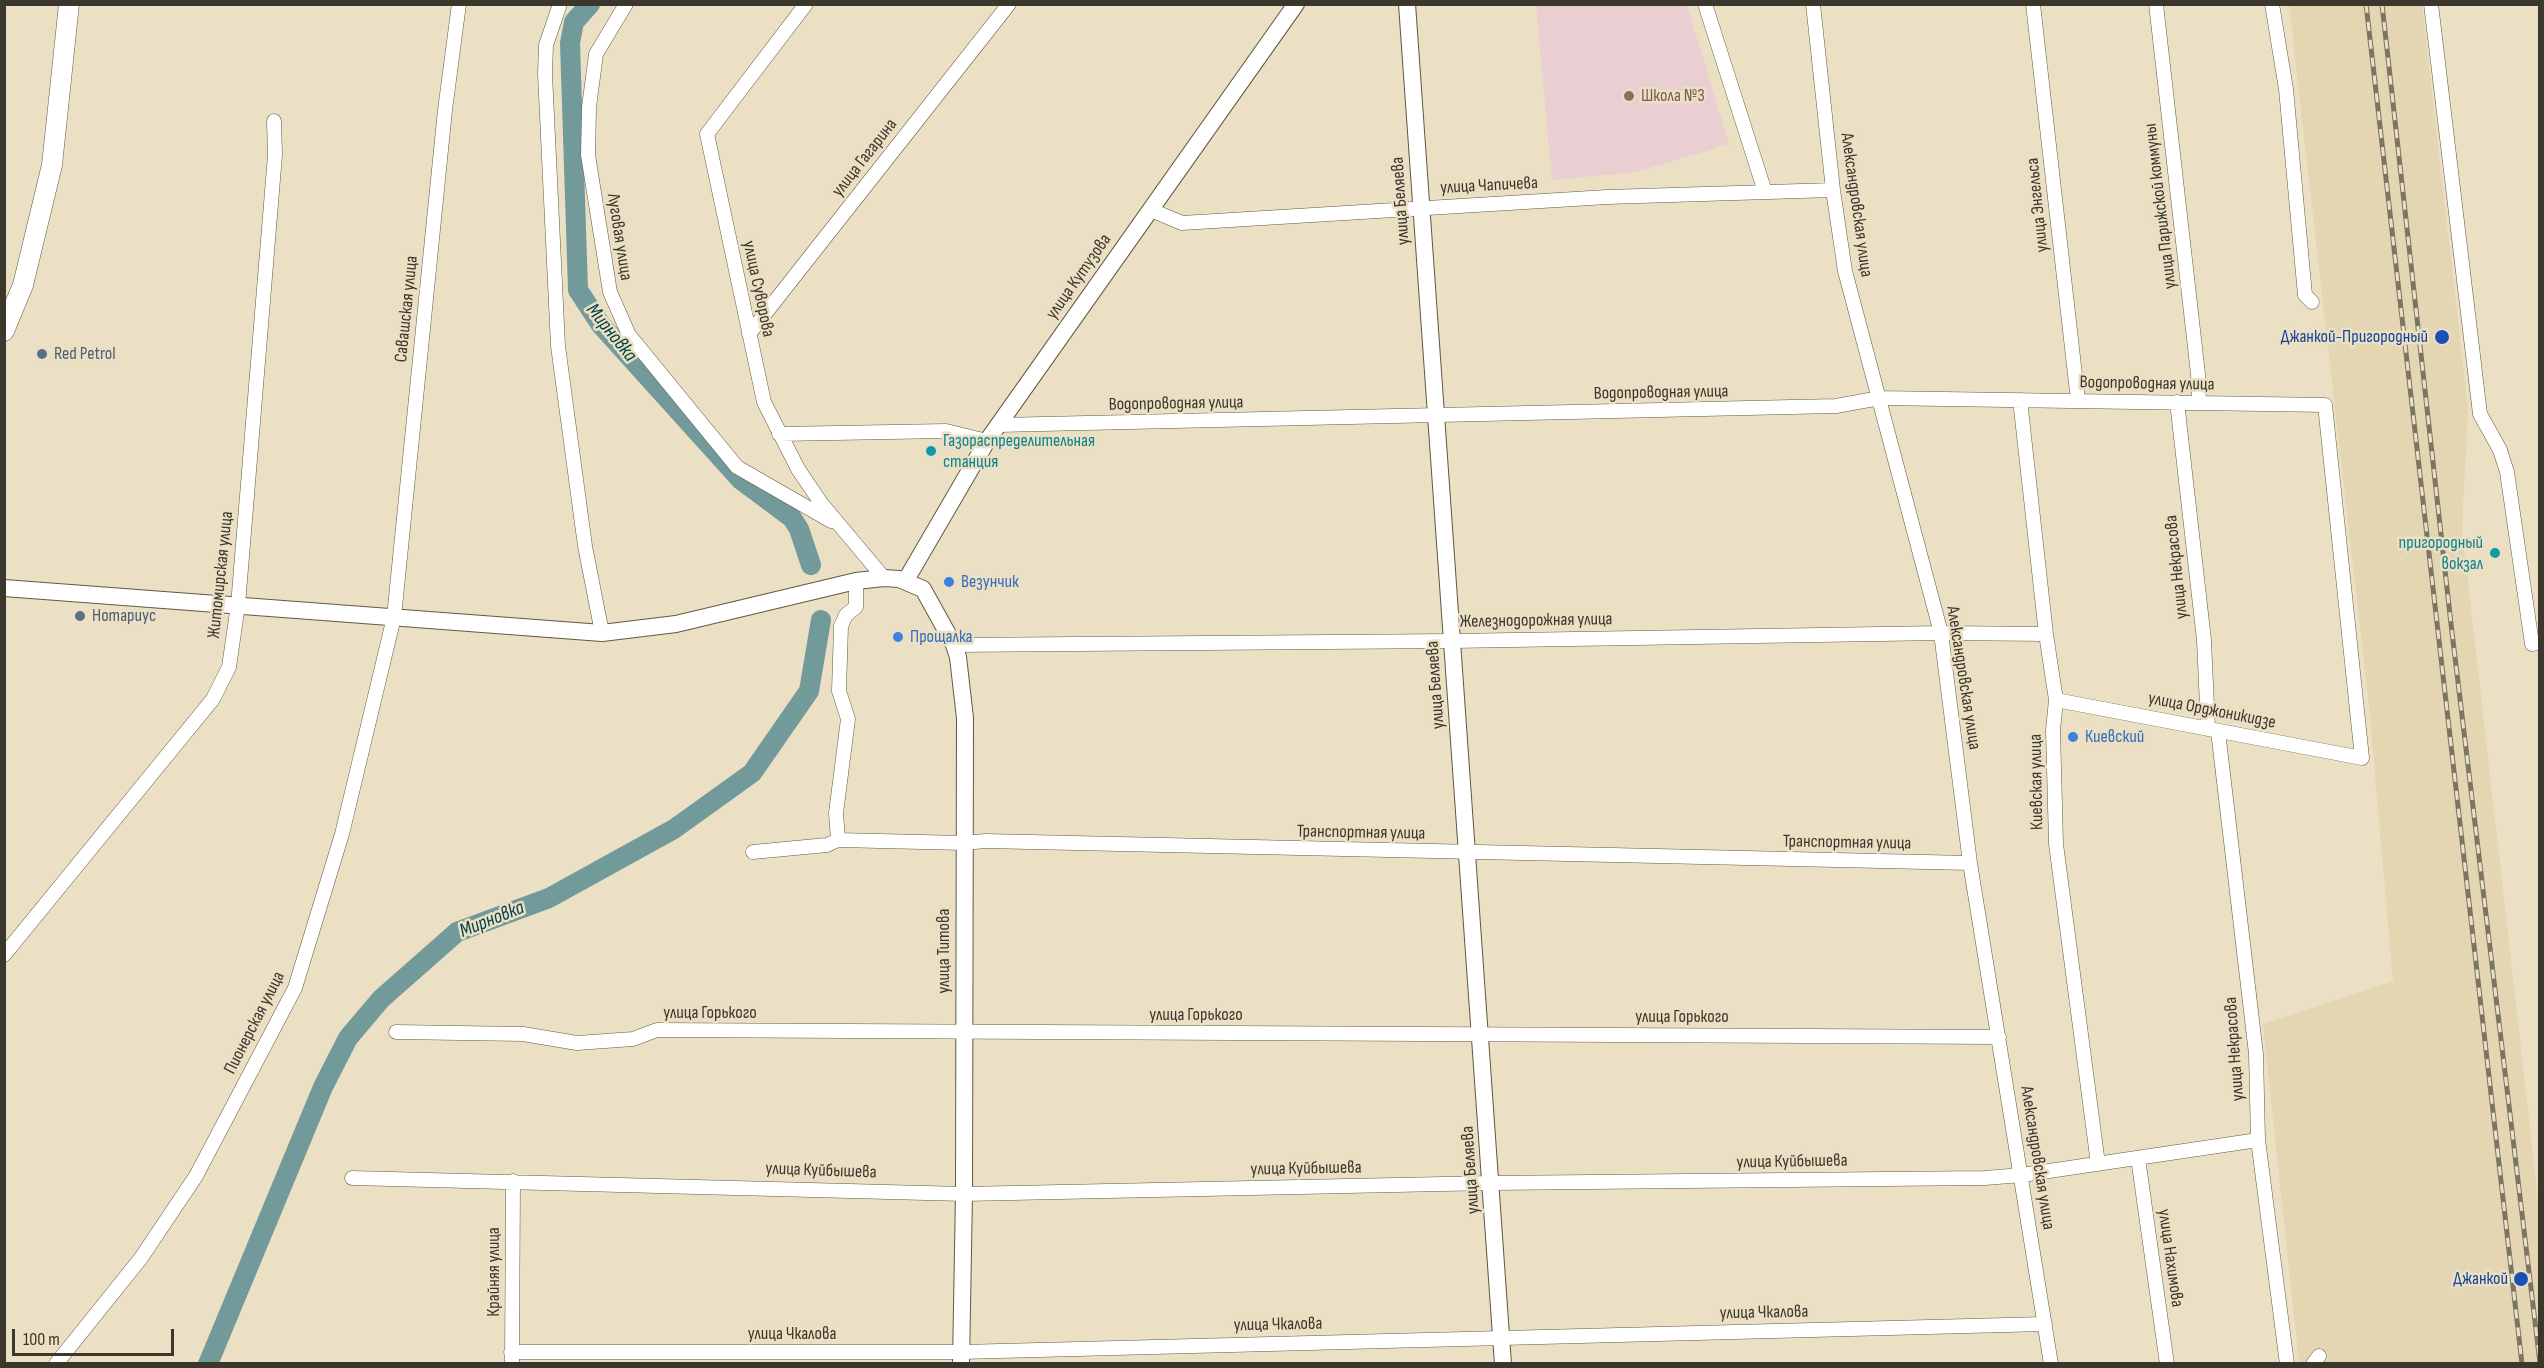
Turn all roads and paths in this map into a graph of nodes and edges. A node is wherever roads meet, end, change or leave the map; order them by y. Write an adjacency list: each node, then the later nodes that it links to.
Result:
1 (69, 4): 21 (highway)
2 (459, 4): 38 (street, Савашская улица)
3 (560, 4): 39 (street)
4 (626, 4): 32 (street, Луговая улица)
5 (806, 4): 22 (street, улица Суворова)
6 (1009, 4): 22 (street, улица Гагарина)
7 (1296, 4): 19 (main road, улица Кутузова)
8 (1407, 4): 18 (main road, улица Беляева)
9 (1705, 4): 17 (street)
10 (1814, 4): 16 (street, Александровская улица)
11 (2033, 4): 25 (street, улица Энгельса)
12 (2156, 4): 27 (street, улица Парижской коммуны)
13 (2272, 4): 20 (street)
14 (2431, 4): 43 (street)
15 (274, 121): 37 (street, Житомирская улица)
16 (1833, 190): 17 (street, улица Чапичева); 23 (street, Александровская улица)
17 (1765, 192): 18 (street, улица Чапичева)
18 (1421, 208): 19 (street, улица Чапичева); 28 (main road, улица Беляева)
19 (1150, 210): 29 (main road, улица Кутузова)
20 (2312, 302)
21 (4, 331)
22 (749, 334): 30 (street, улица Суворова)
23 (1880, 398): 24 (street, Водопроводная улица); 28 (street, Водопроводная улица); 40 (street, Александровская улица)
24 (2020, 400): 25 (street, Водопроводная улица); 41 (street, Киевская улица)
25 (2078, 401): 26 (street, Водопроводная улица)
26 (2177, 402): 27 (street, Водопроводная улица); 46 (street, улица Некрасова)
27 (2199, 403): 47 (street, Водопроводная улица)
28 (1436, 417): 29 (street, Водопроводная улица); 42 (main road, улица Беляева)
29 (998, 425): 31 (main road, улица Кутузова)
30 (779, 434): 31 (street); 32 (street, улица Суворова)
31 (987, 441): 34 (main road, улица Кутузова)
32 (841, 527): 33 (street, улица Суворова)
33 (884, 578): 34 (main road); 35 (main road)
34 (906, 580): 44 (main road, улица Титова)
35 (856, 581): 39 (main road); 48 (street)
36 (4, 588): 37 (main road)
37 (238, 605): 38 (main road); 53 (street, Житомирская улица)
38 (394, 617): 39 (main road); 70 (street, Пионерская улица)
39 (602, 633)
40 (1941, 633): 41 (street, Железнодорожная улица); 42 (street, Железнодорожная улица); 52 (street, Александровская улица)
41 (2046, 634): 45 (street, Киевская улица)
42 (1452, 641): 44 (street, Железнодорожная улица); 51 (main road, улица Беляева)
43 (2540, 643)
44 (954, 645): 49 (main road, улица Титова)
45 (2056, 700): 46 (street, улица Орджоникидзе); 60 (street, Киевская улица)
46 (2213, 730): 47 (street, улица Орджоникидзе); 58 (street, улица Некрасова)
47 (2362, 758)
48 (838, 840): 49 (street, Транспортная улица); 50 (street, Транспортная улица)
49 (964, 843): 51 (street, Транспортная улица); 55 (main road, улица Титова)
50 (753, 852)
51 (1468, 854): 52 (street, Транспортная улица); 56 (main road, улица Беляева)
52 (1970, 863): 57 (street, Александровская улица)
53 (4, 955)
54 (396, 1032): 55 (street, улица Горького)
55 (963, 1033): 56 (street, улица Горького); 65 (main road, улица Титова)
56 (1481, 1035): 57 (street, улица Горького); 64 (main road, улица Беляева)
57 (1999, 1036): 61 (street, Александровская улица)
58 (2258, 1140): 59 (street, улица Куйбышева); 74 (street, улица Некрасова)
59 (2138, 1158): 60 (street, улица Куйбышева); 73 (street, улица Нахимова)
60 (2098, 1164): 61 (street, улица Куйбышева)
61 (2022, 1175): 64 (street, улица Куйбышева); 66 (street, Александровская улица)
62 (352, 1178): 63 (street, улица Куйбышева)
63 (513, 1181): 65 (street, улица Куйбышева); 68 (street, Крайняя улица)
64 (1491, 1183): 65 (street, улица Куйбышева); 67 (main road, улица Беляева)
65 (964, 1194): 69 (main road, улица Титова)
66 (2045, 1324): 67 (street, улица Чкалова); 72 (street, Александровская улица)
67 (1502, 1338): 69 (street, улица Чкалова); 71 (main road, улица Беляева)
68 (512, 1358): 69 (street, улица Чкалова)
69 (961, 1358)
70 (56, 1364)
71 (1503, 1364)
72 (2051, 1364)
73 (2167, 1364)
74 (2287, 1364)

